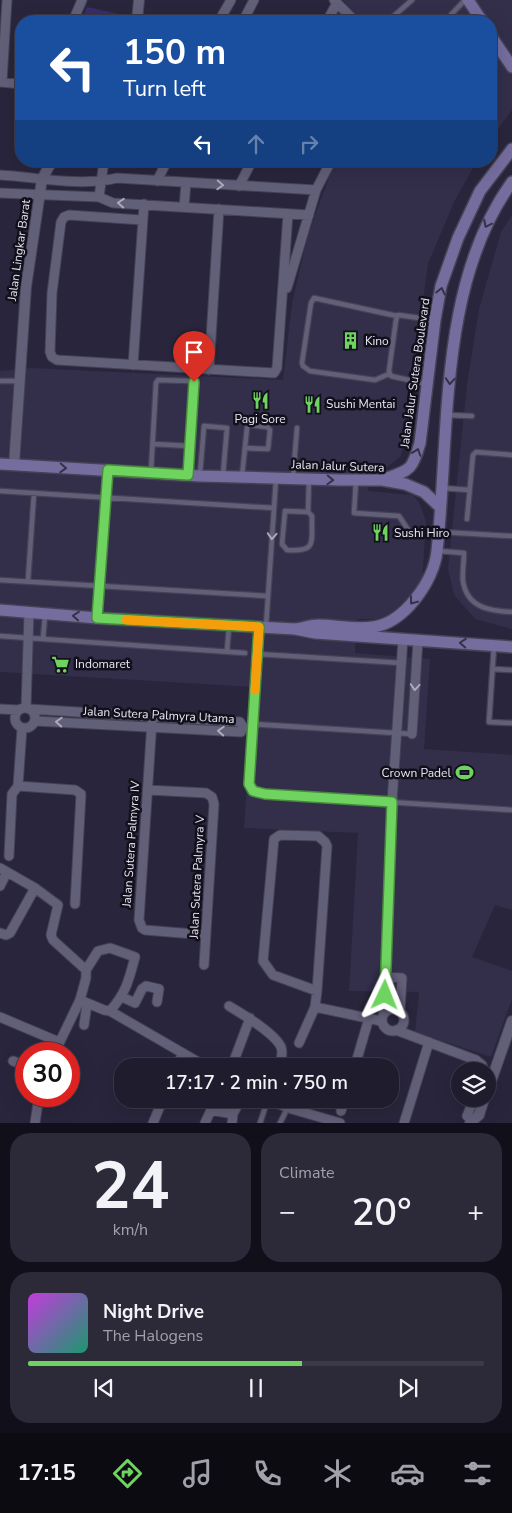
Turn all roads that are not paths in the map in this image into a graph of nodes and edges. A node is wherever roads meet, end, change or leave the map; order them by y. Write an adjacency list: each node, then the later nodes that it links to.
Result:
1 (7, 0): 20 (street)
2 (82, 0): 9 (street)
3 (139, 0): 10 (street)
4 (231, 0): 11 (street)
5 (254, 0): 12 (street)
6 (412, 0): 15 (lane)
7 (466, 0): 16 (lane); 17 (main road)
8 (335, 1): 13 (street); 14 (street)
9 (75, 15)
10 (138, 15)
11 (222, 15)
12 (246, 15)
13 (329, 15)
14 (349, 15)
15 (395, 15)
16 (451, 15)
17 (477, 15)
18 (497, 45): 19 (main road)
19 (512, 67)
20 (1, 82): 21 (street)
21 (15, 83)
22 (512, 149): 47 (main road, Jalan Jalur Sutera Boulevard, one-way to 22)
23 (49, 167): 29 (street, Jalan Lingkar Barat)
24 (103, 167): 31 (street)
25 (164, 167): 30 (street)
26 (249, 167): 34 (street)
27 (328, 167): 35 (street)
28 (0, 175): 29 (street)
29 (42, 179): 31 (street); 37 (street, Jalan Lingkar Barat)
30 (157, 181): 31 (street); 33 (street)
31 (102, 182): 38 (street)
32 (512, 182): 54 (main road, one-way to 54)
33 (186, 183): 34 (street, one-way to 34); 40 (street)
34 (239, 186): 35 (street)
35 (316, 190): 43 (street)
36 (0, 193): 37 (street)
37 (40, 194): 38 (street); 52 (street, Jalan Lingkar Barat)
38 (99, 197): 39 (street, one-way to 38)
39 (144, 204): 40 (street); 44 (street)
40 (184, 207): 41 (street)
41 (220, 209): 42 (street); 49 (street)
42 (288, 214): 43 (street); 45 (street)
43 (309, 215): 45 (street)
44 (142, 220): 48 (street); 48 (street)
45 (282, 303): 49 (street)
46 (398, 316): 47 (lane); 50 (lane); 50 (lane)
47 (435, 320): 53 (main road, Jalan Jalur Sutera Boulevard)
48 (133, 365): 49 (street)
49 (209, 370)
50 (389, 374): 53 (lane)
51 (0, 381): 52 (lane)
52 (19, 381): 62 (street, Jalan Lingkar Barat)
53 (427, 384): 73 (main road, Jalan Jalur Sutera Boulevard, one-way to 53)
54 (448, 415): 55 (lane); 74 (main road)
55 (472, 416)
56 (297, 428): 70 (lane)
57 (153, 444): 58 (lane); 58 (lane); 64 (lane)
58 (190, 446): 65 (lane)
59 (245, 448): 59 (lane); 68 (lane)
60 (512, 455): 75 (lane)
61 (0, 464): 62 (main road, Jalan Jalur Sutera)
62 (14, 465): 63 (main road, Jalan Jalur Sutera, one-way to 63)
63 (108, 470): 64 (main road, Jalan Jalur Sutera); 78 (lane)
64 (150, 473): 65 (main road, Jalan Jalur Sutera)
65 (188, 475): 66 (main road, Jalan Jalur Sutera)
66 (200, 476): 67 (main road, Jalan Jalur Sutera); 67 (lane)
67 (223, 476): 68 (main road, Jalan Jalur Sutera)
68 (242, 477): 69 (main road, Jalan Jalur Sutera)
69 (276, 478): 70 (main road, Jalan Jalur Sutera); 80 (lane)
70 (293, 478): 71 (main road, Jalan Jalur Sutera)
71 (309, 479): 72 (main road, Jalan Jalur Sutera, one-way to 72); 81 (lane)
72 (356, 480): 73 (main road, Jalan Jalur Sutera); 84 (lane)
73 (382, 480): 79 (main road, Jalan Jalur Sutera)
74 (442, 488): 75 (lane); 79 (main road)
75 (469, 490): 82 (lane)
76 (0, 491): 77 (lane)
77 (34, 493): 78 (lane); 88 (lane)
78 (106, 497): 80 (lane); 89 (lane)
79 (440, 507): 83 (main road)
80 (274, 508): 90 (lane, one-way to 90)
81 (308, 512): 81 (lane)
82 (466, 518)
83 (439, 532): 85 (lane); 86 (main road)
84 (411, 534)
85 (512, 536)
86 (437, 551): 92 (lane); 98 (main road, one-way to 98)
87 (0, 580): 88 (lane)
88 (28, 581): 89 (lane)
89 (100, 585): 90 (lane); 95 (lane)
90 (267, 596): 97 (lane)
91 (0, 610): 93 (main road)
92 (512, 612)
93 (29, 613): 94 (main road); 100 (street)
94 (45, 614): 95 (main road, one-way to 94); 101 (lane)
95 (97, 618): 96 (main road)
96 (229, 626): 97 (main road); 106 (lane)
97 (262, 627): 98 (main road); 108 (lane)
98 (295, 629): 102 (main road)
99 (0, 636): 100 (lane)
100 (28, 638): 101 (lane); 113 (street)
101 (43, 639): 106 (lane)
102 (403, 639): 103 (main road); 109 (street)
103 (418, 640): 104 (main road, one-way to 103); 121 (street, one-way to 121)
104 (494, 646): 105 (main road); 110 (lane)
105 (512, 647)
106 (227, 651): 107 (lane)
107 (245, 652)
108 (257, 654): 109 (lane); 116 (lane)
109 (402, 663): 120 (street)
110 (493, 669): 111 (lane); 117 (lane)
111 (512, 670)
112 (0, 709): 113 (street, Jalan Sutera Palmyra Utama)
113 (25, 709): 114 (street, Jalan Sutera Palmyra Utama); 115 (street); 119 (street)
114 (152, 716): 118 (street, Jalan Sutera Palmyra IV); 118 (street, Jalan Sutera Palmyra Utama, one-way to 118)
115 (35, 721): 118 (street, Jalan Sutera Palmyra Utama, one-way to 115); 119 (street)
116 (252, 724): 120 (lane); 124 (lane)
117 (512, 724)
118 (152, 727): 123 (street, Jalan Sutera Palmyra IV)
119 (22, 728): 122 (street)
120 (397, 733): 121 (lane); 124 (street)
121 (412, 734)
122 (18, 786): 126 (street); 130 (street)
123 (148, 790): 132 (street, Jalan Sutera Palmyra IV); 132 (street, Jalan Sutera Palmyra V)
124 (392, 802): 125 (lane); 135 (street)
125 (512, 810)
126 (9, 856)
127 (3, 870): 128 (street); 129 (street)
128 (0, 886)
129 (35, 888): 131 (street); 134 (street)
130 (75, 904)
131 (0, 933)
132 (206, 935): 133 (street, Jalan Sutera Palmyra V)
133 (204, 965)
134 (86, 970): 137 (street); 138 (street)
135 (385, 977): 143 (street); 144 (street)
136 (317, 991): 136 (street); 141 (street)
137 (122, 997): 139 (street); 142 (street)
138 (83, 1002): 142 (street); 149 (street); 151 (street)
139 (156, 1002)
140 (229, 1006): 146 (street)
141 (315, 1007): 147 (street); 153 (street)
142 (110, 1010): 154 (street)
143 (400, 1011): 144 (street); 150 (street)
144 (383, 1017): 147 (street); 150 (street)
145 (0, 1018): 151 (street)
146 (250, 1018): 157 (street); 158 (street)
147 (369, 1018): 159 (street)
148 (512, 1021): 161 (street)
149 (84, 1025)
150 (396, 1030): 152 (street)
151 (59, 1042)
152 (429, 1042): 160 (street); 178 (street)
153 (299, 1043)
154 (183, 1054): 155 (street); 156 (street)
155 (181, 1058)
156 (190, 1058)
157 (235, 1058)
158 (280, 1058)
159 (357, 1058)
160 (479, 1062)
161 (496, 1067)
162 (37, 1107): 172 (street)
163 (472, 1107): 171 (street)
164 (482, 1107): 171 (street)
165 (159, 1108): 173 (street)
166 (265, 1108): 175 (lane)
167 (288, 1108): 176 (lane); 177 (street)
168 (342, 1108): 169 (street)
169 (341, 1111)
170 (233, 1119): 174 (street)
171 (468, 1120)
172 (35, 1123)
173 (152, 1123)
174 (205, 1123)
175 (260, 1123)
176 (280, 1123)
177 (340, 1123)
178 (404, 1123)

